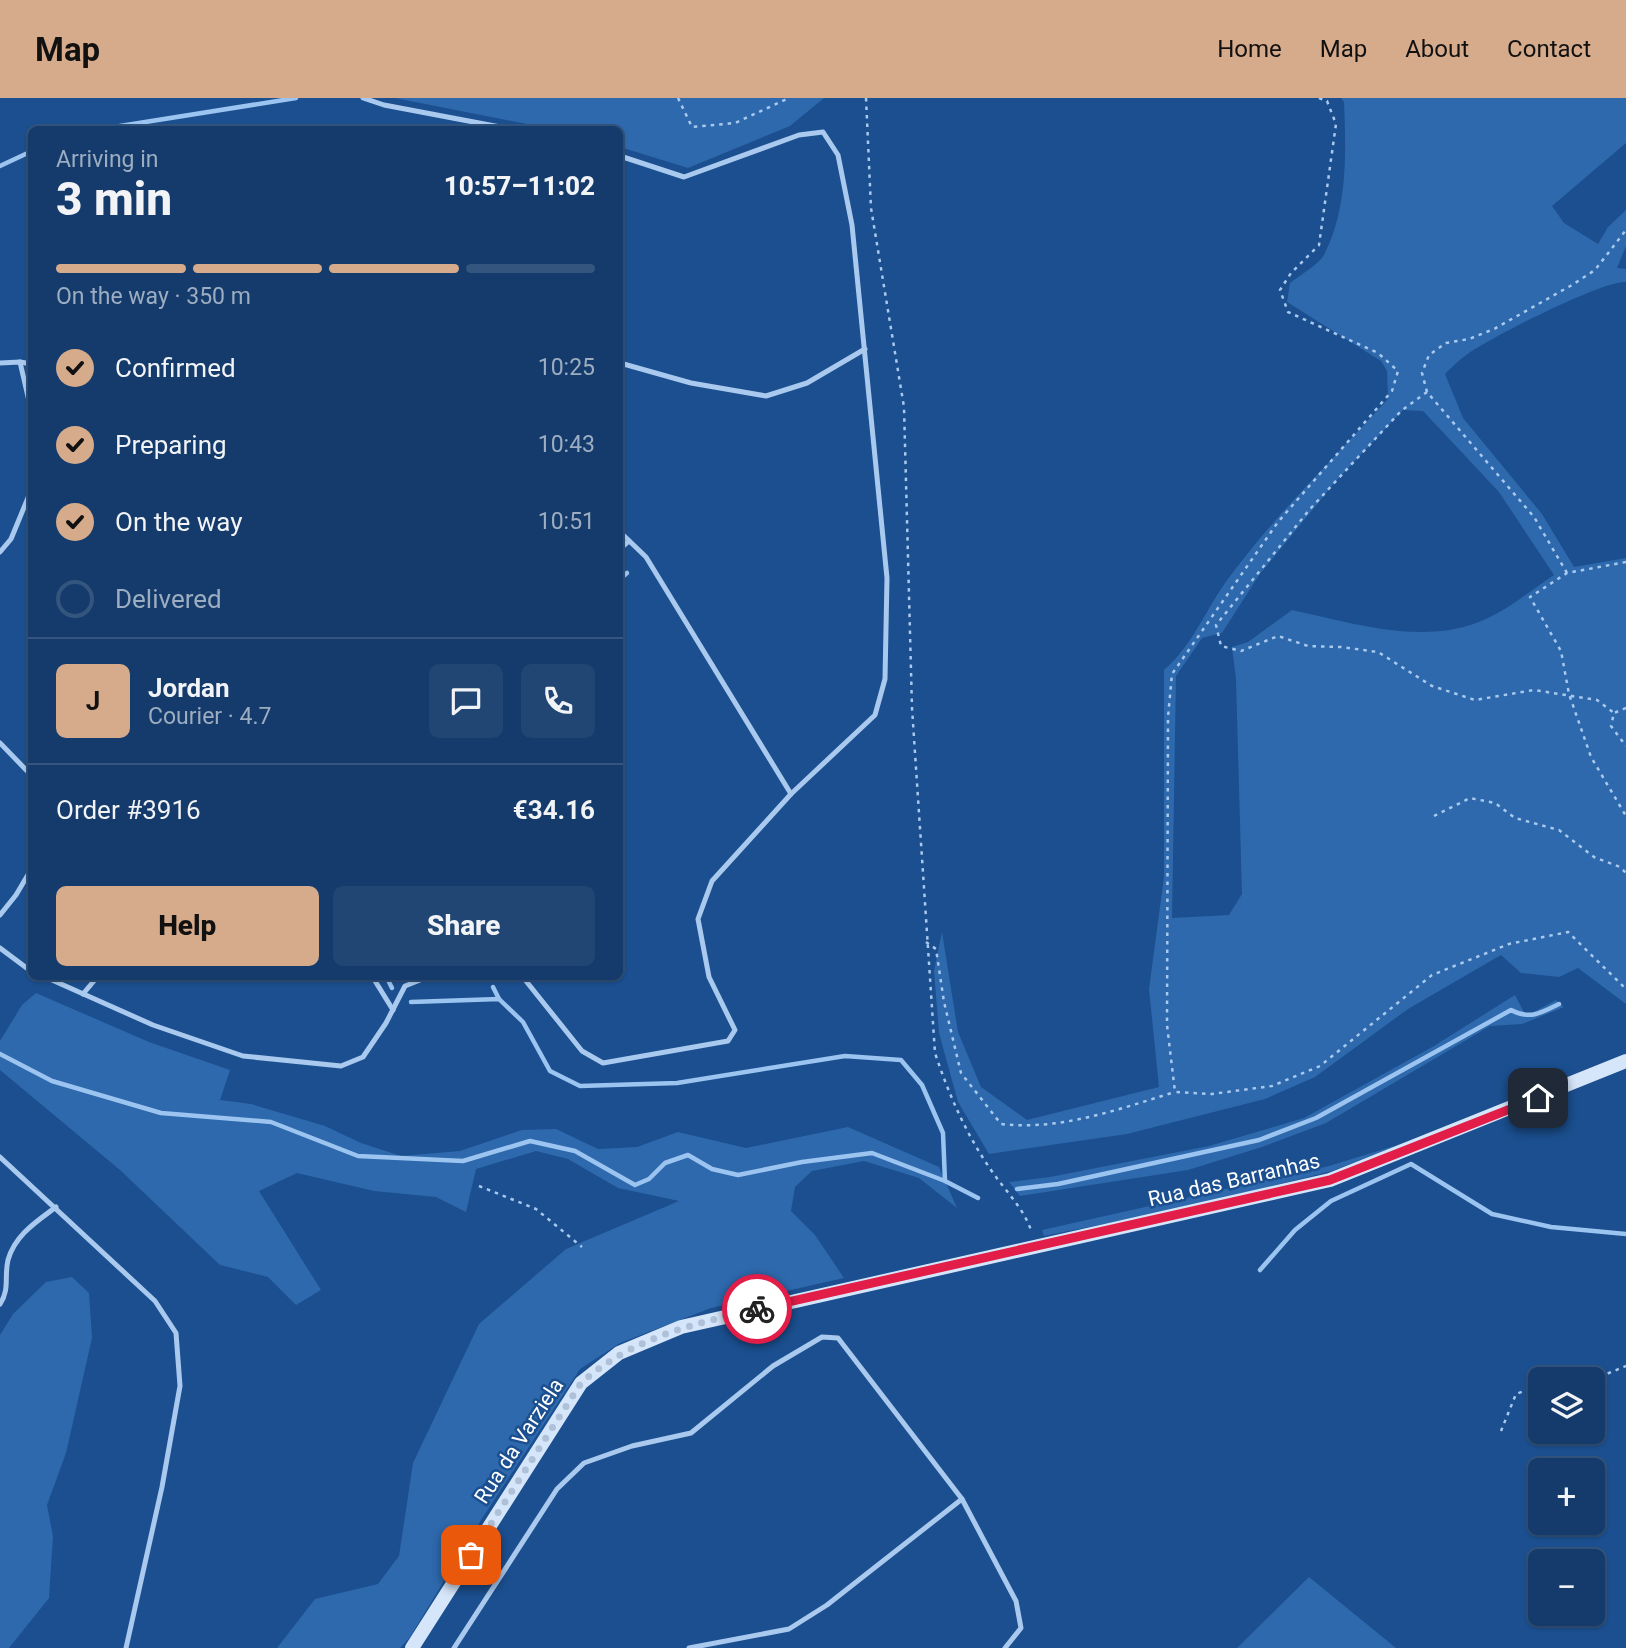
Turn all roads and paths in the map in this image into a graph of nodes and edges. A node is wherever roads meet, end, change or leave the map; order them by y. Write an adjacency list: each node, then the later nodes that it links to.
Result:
1 (363, 98): 6 (lane)
2 (678, 98): 3 (path)
3 (789, 98)
4 (866, 98): 35 (path)
5 (1319, 98): 47 (path)
6 (495, 126)
7 (623, 157): 9 (lane)
8 (1626, 230): 14 (path)
9 (865, 349): 13 (lane); 29 (lane)
10 (20, 362): 11 (lane); 12 (lane); 15 (lane)
11 (0, 363)
12 (28, 364)
13 (623, 364)
14 (1427, 392): 22 (path); 23 (path)
15 (28, 397)
16 (28, 498): 20 (lane)
17 (623, 535): 18 (lane)
18 (629, 541): 19 (lane); 29 (lane)
19 (623, 547)
20 (0, 552)
21 (1626, 562): 22 (path)
22 (1567, 573): 23 (path)
23 (1569, 694): 25 (path); 30 (path)
24 (1626, 708): 25 (path)
25 (1614, 713): 27 (path)
26 (0, 743): 28 (lane)
27 (1626, 747)
28 (28, 772)
29 (791, 794): 42 (lane)
30 (1626, 816)
31 (1434, 817): 32 (path)
32 (1626, 873)
33 (28, 875): 34 (lane)
34 (0, 915)
35 (926, 942): 47 (path); 51 (path)
36 (0, 948): 37 (lane)
37 (28, 969)
38 (52, 980): 44 (lane)
39 (95, 980): 44 (lane)
40 (374, 980): 45 (lane)
41 (418, 980): 45 (lane)
42 (525, 980)
43 (1626, 989): 47 (path)
44 (83, 994): 45 (lane)
45 (393, 1010)
46 (1626, 1061): 51 (main road, Rua das Barranhas)
47 (1175, 1092)
48 (0, 1157): 50 (lane)
49 (479, 1186): 52 (path)
50 (56, 1207): 54 (lane); 60 (lane)
51 (1036, 1246): 53 (main road, Rua das Barranhas)
52 (582, 1247)
53 (836, 1291): 61 (main road, Rua da Varziela)
54 (0, 1304)
55 (1626, 1366): 56 (path)
56 (1605, 1375)
57 (1528, 1390): 58 (path)
58 (1501, 1431)
59 (962, 1499): 62 (lane); 63 (lane); 64 (lane)
60 (126, 1648)
61 (412, 1648)
62 (454, 1648)
63 (689, 1648)
64 (1005, 1648)

